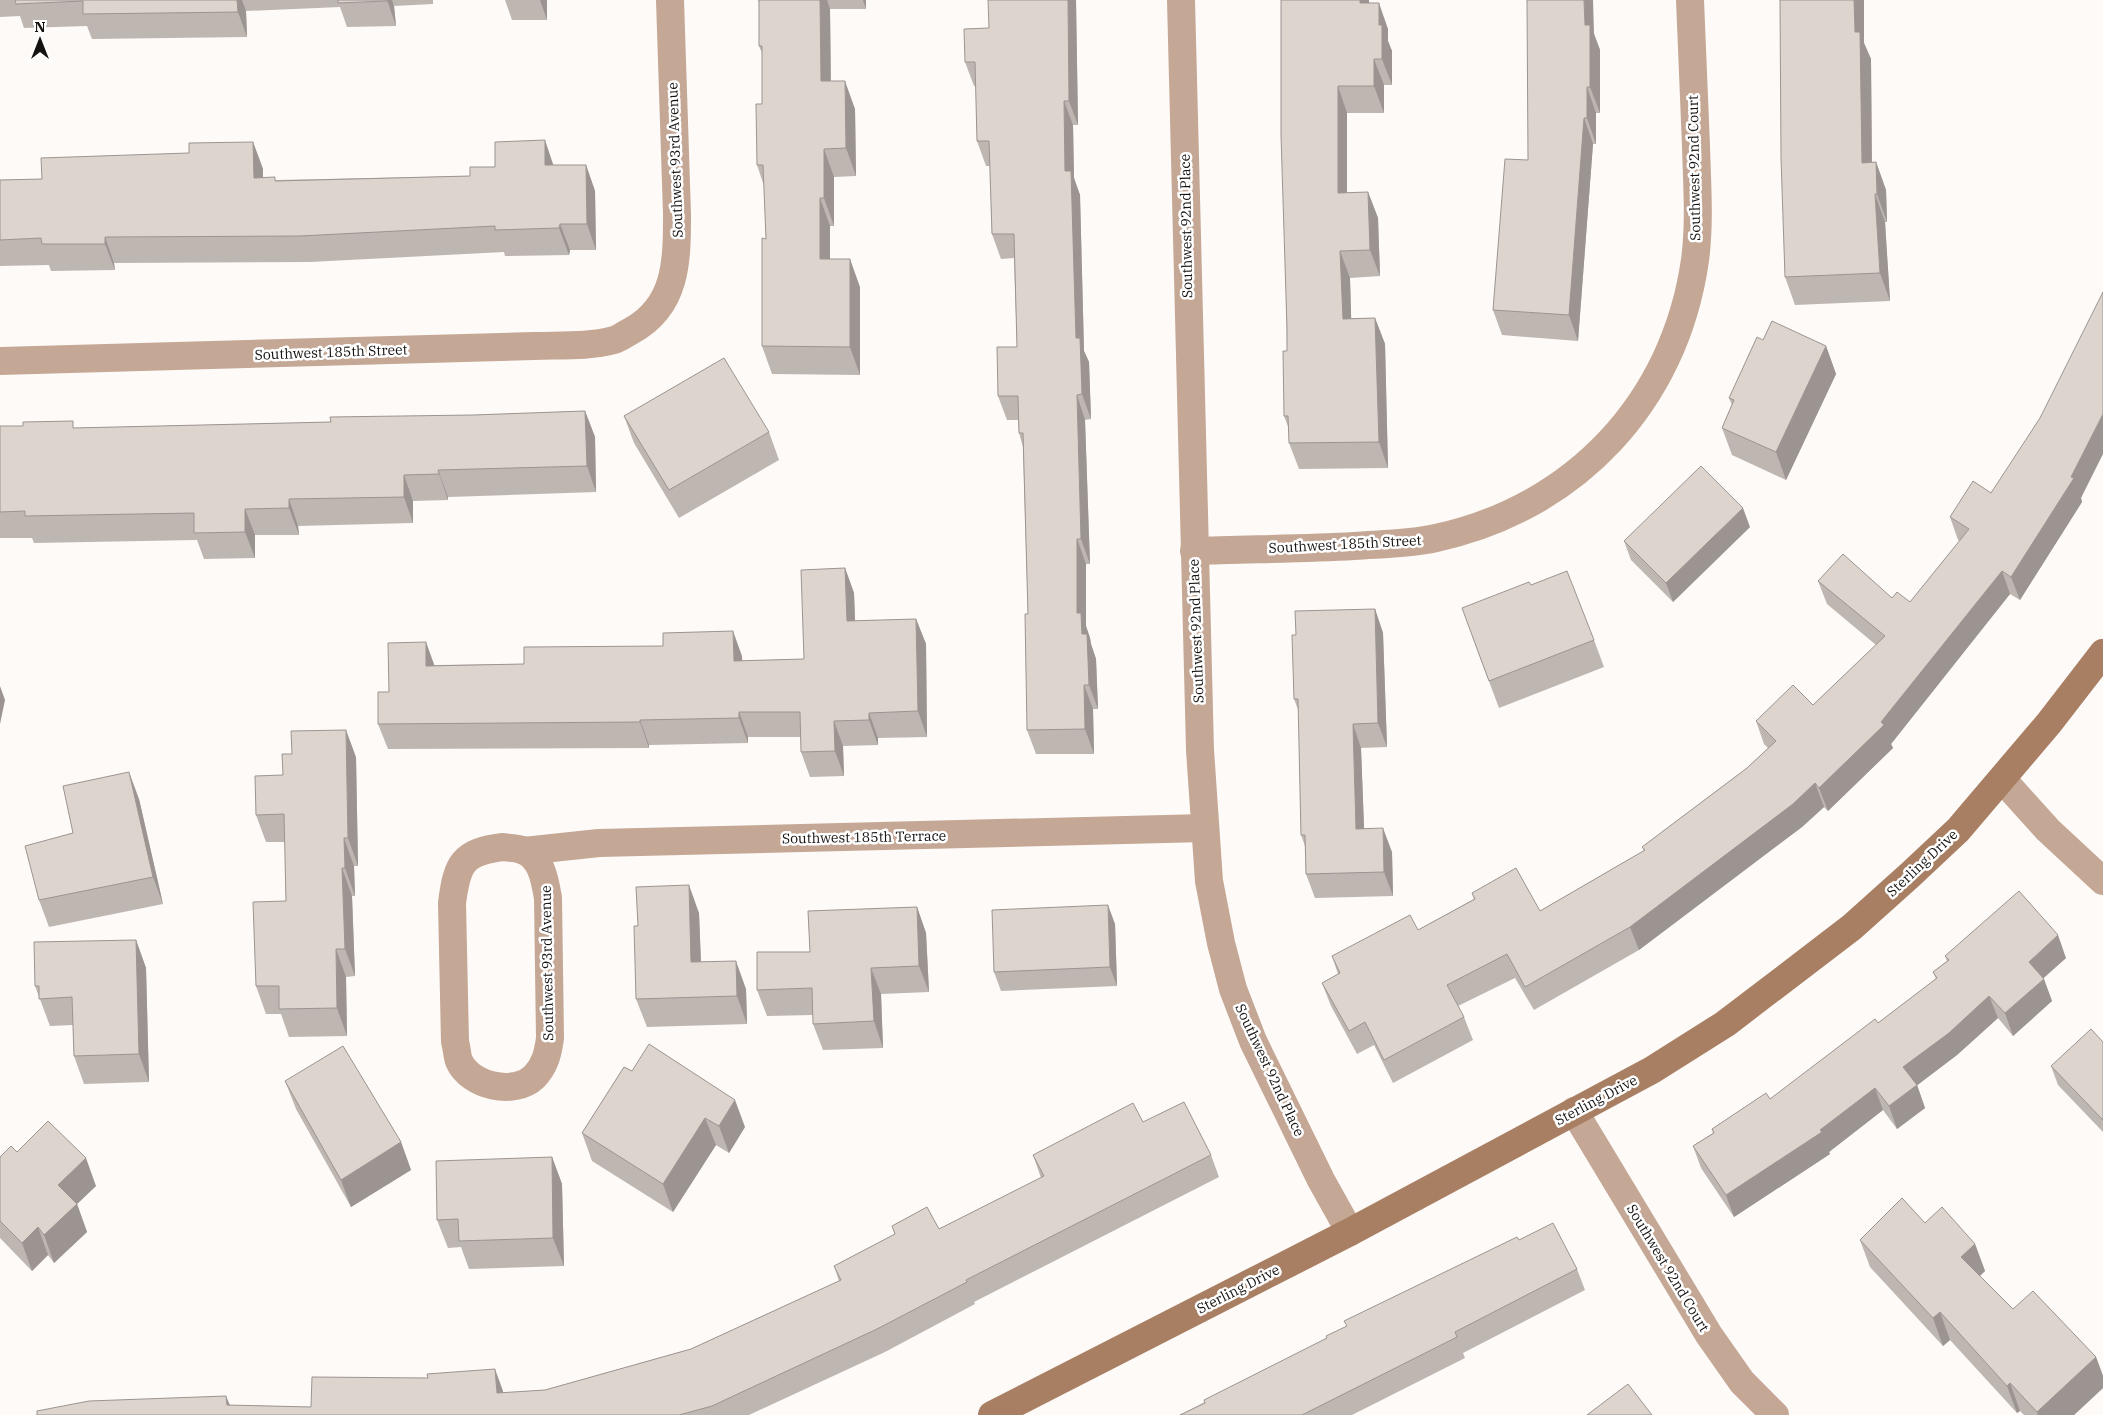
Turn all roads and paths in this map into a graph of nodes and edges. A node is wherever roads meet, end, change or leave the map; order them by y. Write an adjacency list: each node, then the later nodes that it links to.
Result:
1 (670, 0): 4 (street, Southwest 93rd Avenue)
2 (1181, 0): 7 (street, Southwest 92nd Place)
3 (1690, 0): 6 (street, Southwest 92nd Court)
4 (654, 315): 5 (street, Southwest 185th Street)
5 (0, 361)
6 (1634, 412): 7 (street, Southwest 185th Street)
7 (1194, 551): 10 (street, Southwest 92nd Place)
8 (2103, 654): 9 (street, Sterling Drive)
9 (2002, 779): 12 (street); 13 (street, Sterling Drive)
10 (1204, 828): 11 (street, Southwest 185th Terrace); 14 (street, Southwest 92nd Place)
11 (524, 850): 11 (street, Southwest 93rd Avenue)
12 (2103, 881)
13 (1574, 1111): 14 (street, Sterling Drive); 16 (street, Southwest 92nd Court)
14 (1350, 1232): 15 (street, Sterling Drive)
15 (992, 1415)
16 (1775, 1415)

